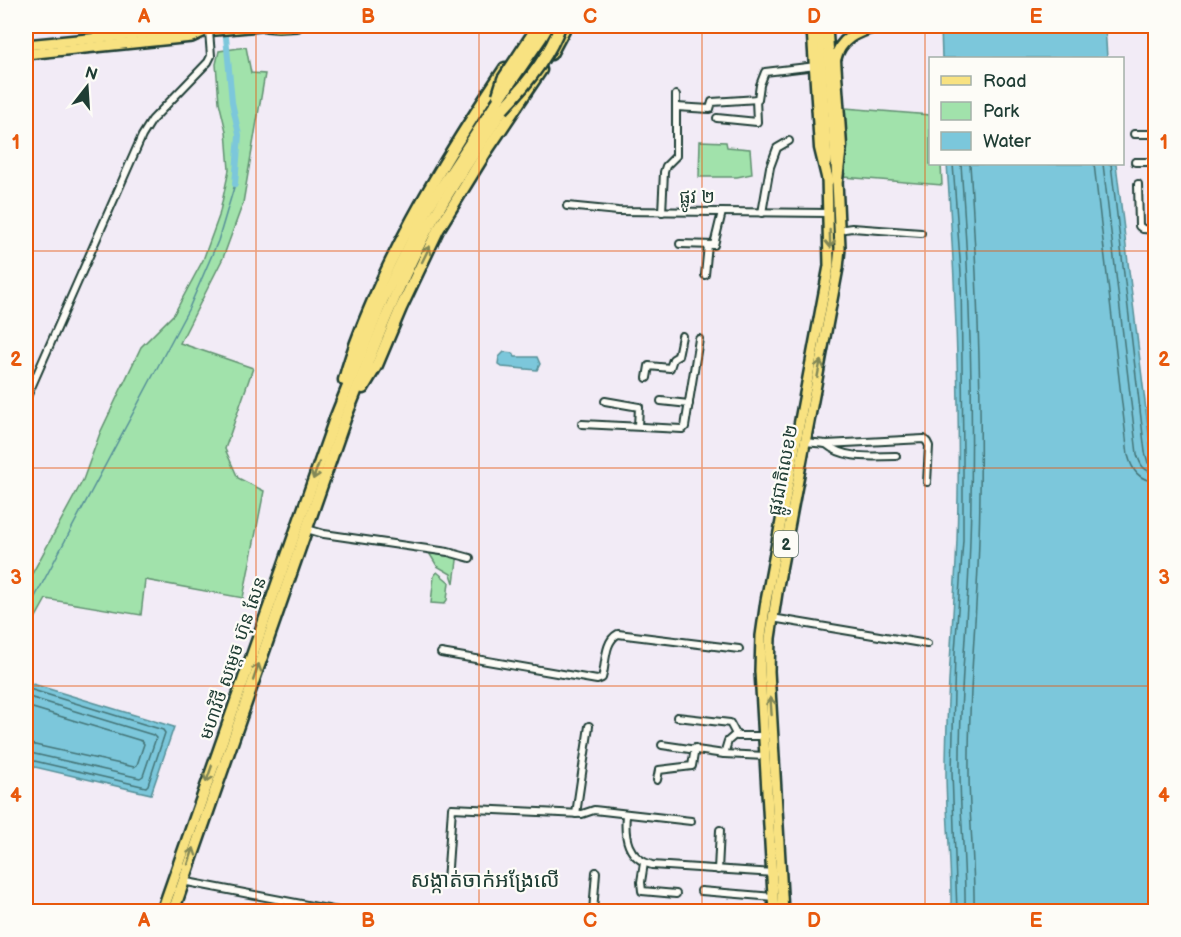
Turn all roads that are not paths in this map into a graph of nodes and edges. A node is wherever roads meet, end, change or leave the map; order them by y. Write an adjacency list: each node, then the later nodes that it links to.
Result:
1 (260, 26): 16 (main road)
2 (266, 26): 3 (main road)
3 (297, 26)
4 (533, 26): 22 (highway)
5 (538, 26): 22 (highway, bridge)
6 (543, 26): 22 (highway)
7 (548, 26): 22 (highway, bridge)
8 (554, 26): 22 (highway, bridge)
9 (560, 26): 22 (highway, bridge)
10 (566, 26): 22 (highway)
11 (809, 26): 19 (highway)
12 (819, 26): 28 (main road, 2)
13 (827, 26): 28 (main road, 2)
14 (846, 26): 15 (highway)
15 (877, 26): 31 (highway)
16 (209, 31): 17 (main road); 18 (main road); 49 (street)
17 (26, 45)
18 (26, 54)
19 (816, 66): 21 (street); 31 (highway)
20 (676, 95): 23 (street)
21 (756, 99): 23 (street); 24 (street)
22 (498, 104): 33 (highway); 46 (highway, one-way to 22)
23 (676, 107): 35 (street)
24 (717, 118)
25 (1134, 134): 26 (street)
26 (1155, 134)
27 (789, 141): 37 (street)
28 (830, 143): 31 (main road, 2)
29 (1135, 162): 30 (street)
30 (1155, 162)
31 (832, 181): 38 (main road, ផ្លូវជាតិលេខ២ / 2); 39 (main road, ផ្លូវជាតិលេខ២ / 2)
32 (1138, 184): 40 (street)
33 (438, 191): 46 (highway); 46 (highway)
34 (567, 206): 35 (street, ផ្លូវ ២)
35 (662, 212): 36 (street, ផ្លូវ ២)
36 (722, 212): 37 (street, ផ្លូវ ២); 43 (street)
37 (762, 213): 38 (street, ផ្លូវ ២)
38 (828, 213): 60 (main road, ផ្លូវជាតិលេខ២ / 2, one-way to 60)
39 (838, 230): 41 (street); 56 (main road, ផ្លូវជាតិលេខ២ / 2, one-way to 39)
40 (1155, 230)
41 (921, 233)
42 (680, 244): 43 (street)
43 (708, 245): 44 (street)
44 (705, 275)
45 (682, 336): 48 (street)
46 (373, 338): 53 (highway); 53 (highway)
47 (699, 339): 52 (street)
48 (647, 378)
49 (26, 399)
50 (605, 401): 55 (street)
51 (661, 401): 52 (street)
52 (689, 404): 55 (street)
53 (340, 417): 61 (highway, មហាវិថី សម្តេច ហ៊ុន សែន); 85 (highway, មហាវិថី សម្តេច ហ៊ុន សែន, one-way to 85)
54 (582, 424): 55 (street)
55 (638, 426)
56 (805, 442): 57 (street); 60 (main road, ផ្លូវជាតិលេខ២ / 2)
57 (826, 444): 58 (street); 59 (street)
58 (896, 456)
59 (927, 482)
60 (792, 490): 63 (main road, ផ្លូវជាតិលេខ២ / 2)
61 (307, 529): 62 (street); 85 (highway, មហាវិថី សម្តេច ហ៊ុន សែន, one-way to 61)
62 (470, 558)
63 (774, 585): 64 (main road, ផ្លូវជាតិលេខ២ / 2); 71 (main road, ផ្លូវជាតិលេខ២ / 2)
64 (772, 618): 65 (street); 71 (main road, ផ្លូវជាតិលេខ២ / 2, one-way to 64)
65 (927, 644)
66 (739, 649): 67 (street)
67 (441, 653)
68 (678, 717): 70 (street)
69 (589, 726): 77 (street)
70 (735, 735): 71 (street); 74 (street)
71 (768, 736): 75 (main road, ផ្លូវជាតិលេខ២ / 2); 84 (main road, ផ្លូវជាតិលេខ២ / 2)
72 (662, 745): 73 (street)
73 (695, 748): 74 (street); 76 (street)
74 (724, 754): 75 (street)
75 (765, 756): 84 (main road, ផ្លូវជាតិលេខ២ / 2)
76 (657, 780)
77 (576, 814): 78 (street); 86 (street)
78 (626, 815): 79 (street); 81 (street)
79 (691, 821)
80 (720, 830): 82 (street)
81 (644, 863): 82 (street); 88 (street)
82 (718, 870): 84 (street)
83 (596, 872): 93 (street)
84 (777, 873): 89 (main road, ផ្លូវជាតិលេខ២ / 2); 95 (main road, ផ្លូវជាតិលេខ២ / 2)
85 (178, 879): 90 (highway, មហាវិថី សម្តេច ហ៊ុន សែន); 91 (highway, មហាវិថី សម្តេច ហ៊ុន សែន); 92 (street)
86 (447, 882)
87 (701, 891): 89 (street)
88 (676, 894)
89 (774, 897): 94 (main road, ផ្លូវជាតិលេខ២ / 2)
90 (162, 912)
91 (173, 912)
92 (343, 912)
93 (593, 912)
94 (774, 912)
95 (783, 912)

